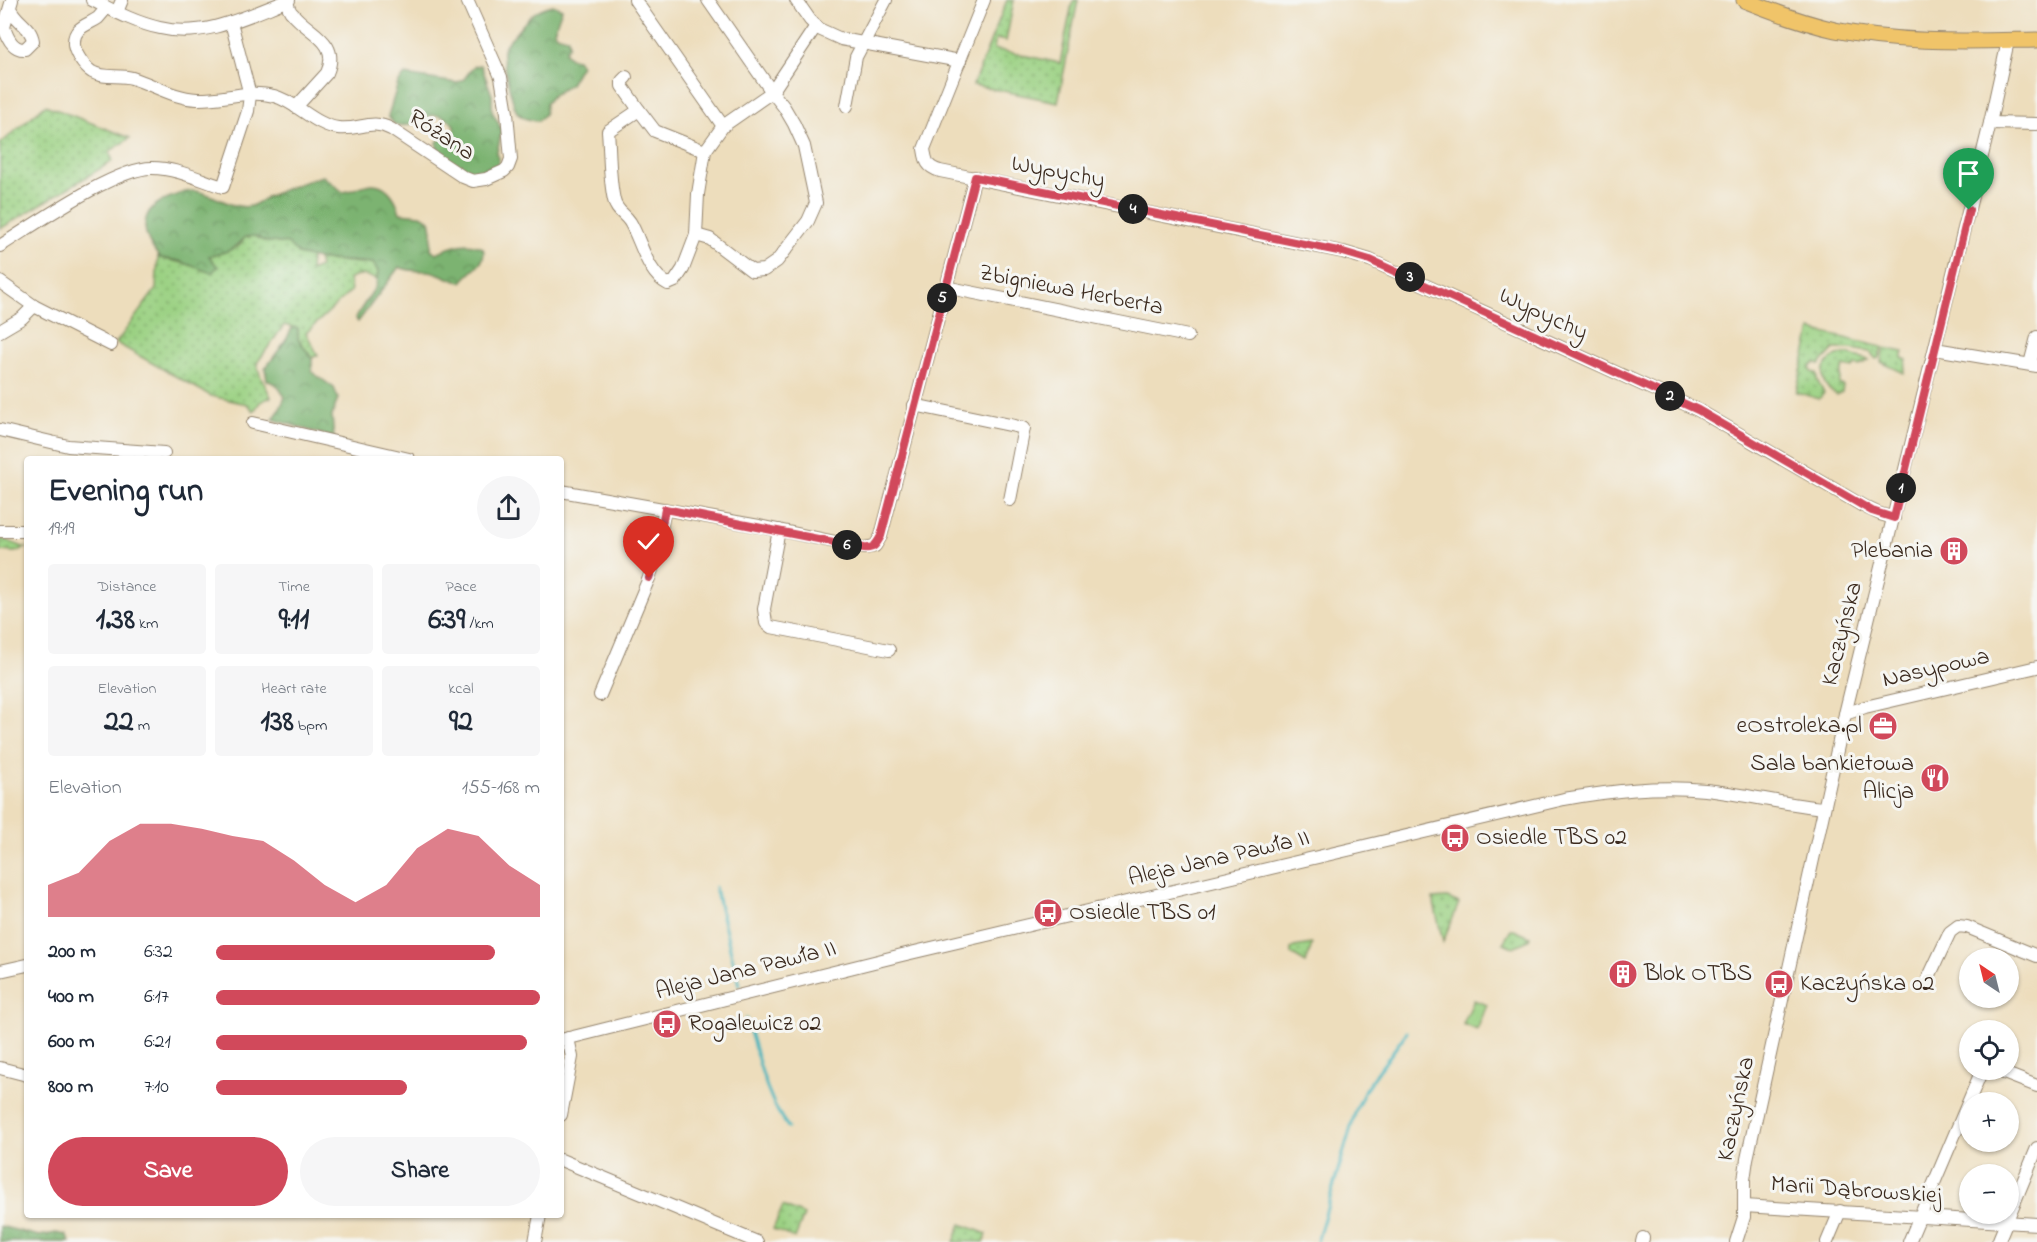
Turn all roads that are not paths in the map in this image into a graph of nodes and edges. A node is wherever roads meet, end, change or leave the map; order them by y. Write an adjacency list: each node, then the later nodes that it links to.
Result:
1 (92, 0): 11 (street)
2 (122, 0): 11 (street)
3 (288, 0): 12 (street); 22 (street)
4 (467, 0): 22 (street, Różana)
5 (636, 0): 26 (street)
6 (708, 0): 19 (street)
7 (796, 0): 13 (street)
8 (886, 0): 16 (street)
9 (984, 0): 17 (street)
10 (1744, 0): 15 (main road)
11 (111, 10): 12 (street); 20 (street, Różana)
12 (231, 22): 20 (street)
13 (816, 26): 16 (street); 19 (street)
14 (2037, 40): 15 (main road)
15 (2008, 41): 24 (street, Kaczyńska)
16 (862, 44): 17 (street); 21 (street)
17 (960, 62): 28 (street, Wypychy)
18 (626, 77): 23 (street)
19 (772, 92): 26 (street); 29 (street)
20 (250, 95): 22 (street, Różana); 30 (street)
21 (847, 106)
22 (296, 107)
23 (639, 110): 27 (street); 29 (street)
24 (1990, 123): 25 (street); 38 (street, Kaczyńska)
25 (2037, 124)
26 (723, 126): 27 (street)
27 (705, 151): 29 (street)
28 (975, 177): 32 (street, Wypychy); 48 (street, Wypychy)
29 (696, 235)
30 (0, 246)
31 (0, 282): 33 (street)
32 (945, 287): 35 (street, Zbigniewa Herberta); 40 (street, Wypychy)
33 (34, 306): 34 (street); 37 (street)
34 (0, 331)
35 (1188, 336)
36 (2037, 337): 39 (street)
37 (111, 345)
38 (1935, 349): 39 (street); 48 (street, Kaczyńska)
39 (2033, 365)
40 (914, 405): 46 (street); 49 (street, Wypychy)
41 (253, 423): 44 (street)
42 (0, 430): 43 (street)
43 (164, 453)
44 (396, 456)
45 (564, 492): 47 (street)
46 (1010, 500)
47 (665, 509): 49 (street); 54 (street)
48 (1894, 518): 55 (street, Kaczyńska)
49 (779, 530): 52 (street)
50 (0, 531): 51 (street)
51 (24, 531)
52 (889, 650)
53 (2037, 667): 55 (street, Nasypowa)
54 (600, 695)
55 (1845, 714): 56 (street, Kaczyńska)
56 (1823, 808): 61 (street, Aleja Jana Pawła II); 71 (street, Kaczyńska)
57 (2037, 956): 60 (street)
58 (24, 966): 59 (street)
59 (0, 971)
60 (1927, 981)
61 (565, 1039): 67 (street)
62 (0, 1068): 63 (street)
63 (24, 1074)
64 (2019, 1079): 66 (street)
65 (1978, 1080): 73 (street)
66 (2037, 1086)
67 (564, 1099)
68 (2037, 1148): 70 (street)
69 (564, 1161): 80 (street)
70 (2019, 1191)
71 (1744, 1206): 72 (street, Marii Dąbrowskiej); 81 (street, Kaczyńska)
72 (1840, 1211): 73 (street, Marii Dąbrowskiej); 82 (street)
73 (1920, 1216): 75 (street, Marii Dąbrowskiej); 83 (street)
74 (539, 1218): 79 (street)
75 (1959, 1219)
76 (2019, 1223): 78 (street, Marii Dąbrowskiej)
77 (2005, 1224): 84 (street)
78 (2037, 1224)
79 (535, 1242)
80 (757, 1242)
81 (1736, 1242)
82 (1827, 1242)
83 (1910, 1242)
84 (1998, 1242)

